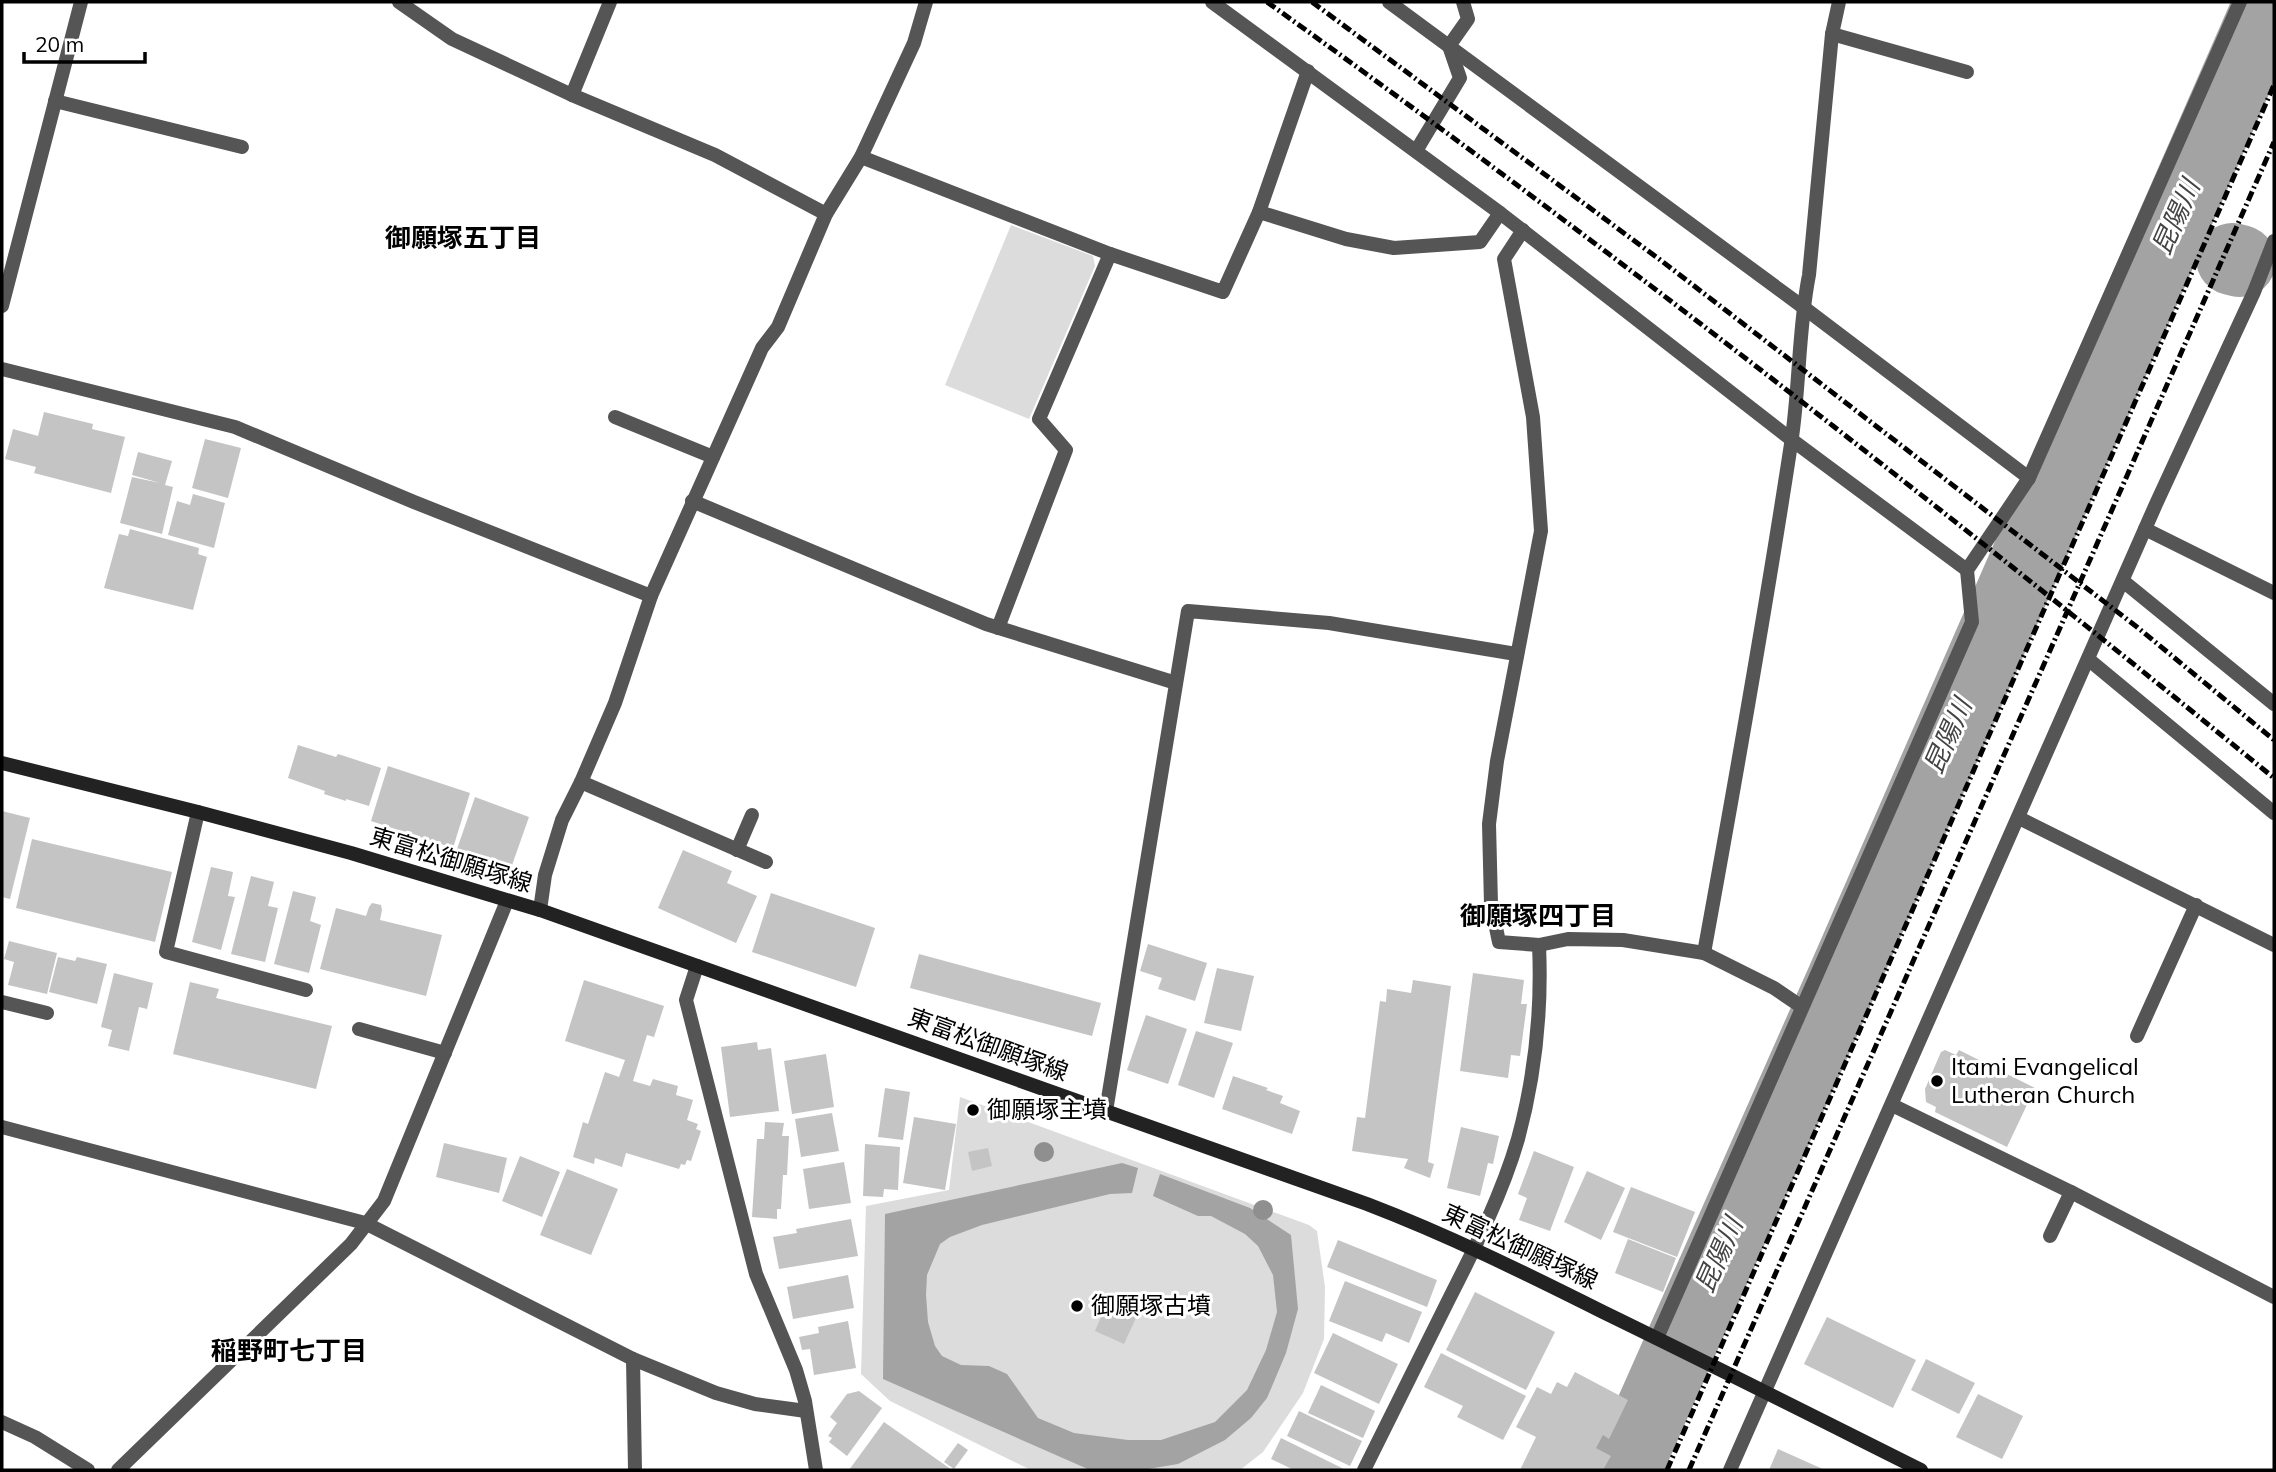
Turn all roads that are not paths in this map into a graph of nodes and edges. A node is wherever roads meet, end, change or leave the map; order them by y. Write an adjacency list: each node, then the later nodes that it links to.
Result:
1 (81, 2): 15 (street)
2 (399, 2): 14 (street)
3 (610, 2): 14 (street)
4 (926, 2): 18 (street)
5 (1212, 2): 12 (street)
6 (1389, 2): 11 (street)
7 (1463, 2): 11 (street)
8 (1839, 2): 10 (street)
9 (2240, 2): 31 (street)
10 (1832, 34): 13 (street); 26 (street)
11 (1449, 46): 17 (street); 26 (street)
12 (1308, 71): 17 (street); 19 (street)
13 (1967, 72)
14 (572, 95): 21 (street)
15 (55, 101): 16 (street); 25 (street)
16 (242, 147)
17 (1416, 151): 20 (street)
18 (861, 158): 21 (street); 24 (street)
19 (1259, 212): 20 (street); 24 (street)
20 (1500, 213): 22 (street)
21 (826, 214): 30 (street)
22 (1523, 230): 29 (street); 39 (street)
23 (2274, 241): 33 (street)
24 (1110, 254): 38 (street)
25 (2, 306)
26 (1803, 307): 29 (street); 31 (street)
27 (2, 369): 37 (street)
28 (615, 417): 30 (street)
29 (1792, 440): 34 (street); 56 (street)
30 (713, 457): 32 (street)
31 (2029, 478): 34 (street)
32 (692, 501): 37 (street); 38 (street)
33 (2145, 529): 35 (street); 36 (street)
34 (1967, 570): 60 (street)
35 (2123, 582): 40 (street); 42 (street)
36 (2274, 593)
37 (651, 596): 44 (street)
38 (998, 628): 41 (street)
39 (1516, 654): 41 (street); 54 (street)
40 (2088, 659): 46 (street); 48 (street)
41 (1176, 683): 66 (street)
42 (2274, 704)
43 (2, 763): 45 (main road, 東富松御願塚線)
44 (581, 782): 49 (street); 53 (street)
45 (198, 812): 51 (main road, 東富松御願塚線); 58 (street)
46 (2274, 813)
47 (752, 815): 49 (street)
48 (2019, 818): 52 (street); 65 (street)
49 (737, 850): 50 (street)
50 (766, 862)
51 (506, 901): 53 (main road, 東富松御願塚線); 64 (street)
52 (2196, 905): 55 (street); 63 (street)
53 (540, 910): 57 (main road, 東富松御願塚線)
54 (1539, 944): 56 (street); 71 (street)
55 (2274, 945)
56 (1704, 953): 60 (street)
57 (697, 967): 66 (main road, 東富松御願塚線); 76 (street)
58 (306, 990)
59 (2, 1002): 61 (street)
60 (1802, 1007): 73 (street)
61 (47, 1013)
62 (359, 1029): 64 (street)
63 (2137, 1037)
64 (445, 1053): 69 (street)
65 (1892, 1105): 68 (street); 75 (street)
66 (1106, 1111): 71 (main road, 東富松御願塚線)
67 (2, 1127): 69 (street)
68 (2071, 1192): 70 (street); 72 (street)
69 (365, 1223): 74 (street); 79 (street)
70 (2050, 1236)
71 (1474, 1248): 73 (main road, 東富松御願塚線); 82 (street)
72 (2274, 1297)
73 (1662, 1340): 75 (main road, 東富松御願塚線)
74 (633, 1359): 76 (street); 80 (street)
75 (1764, 1391): 83 (street); 84 (main road, 東富松御願塚線)
76 (806, 1411): 81 (street)
77 (2, 1422): 78 (street)
78 (88, 1470)
79 (118, 1470)
80 (635, 1470)
81 (816, 1470)
82 (1364, 1470)
83 (1730, 1470)
84 (1921, 1470)

